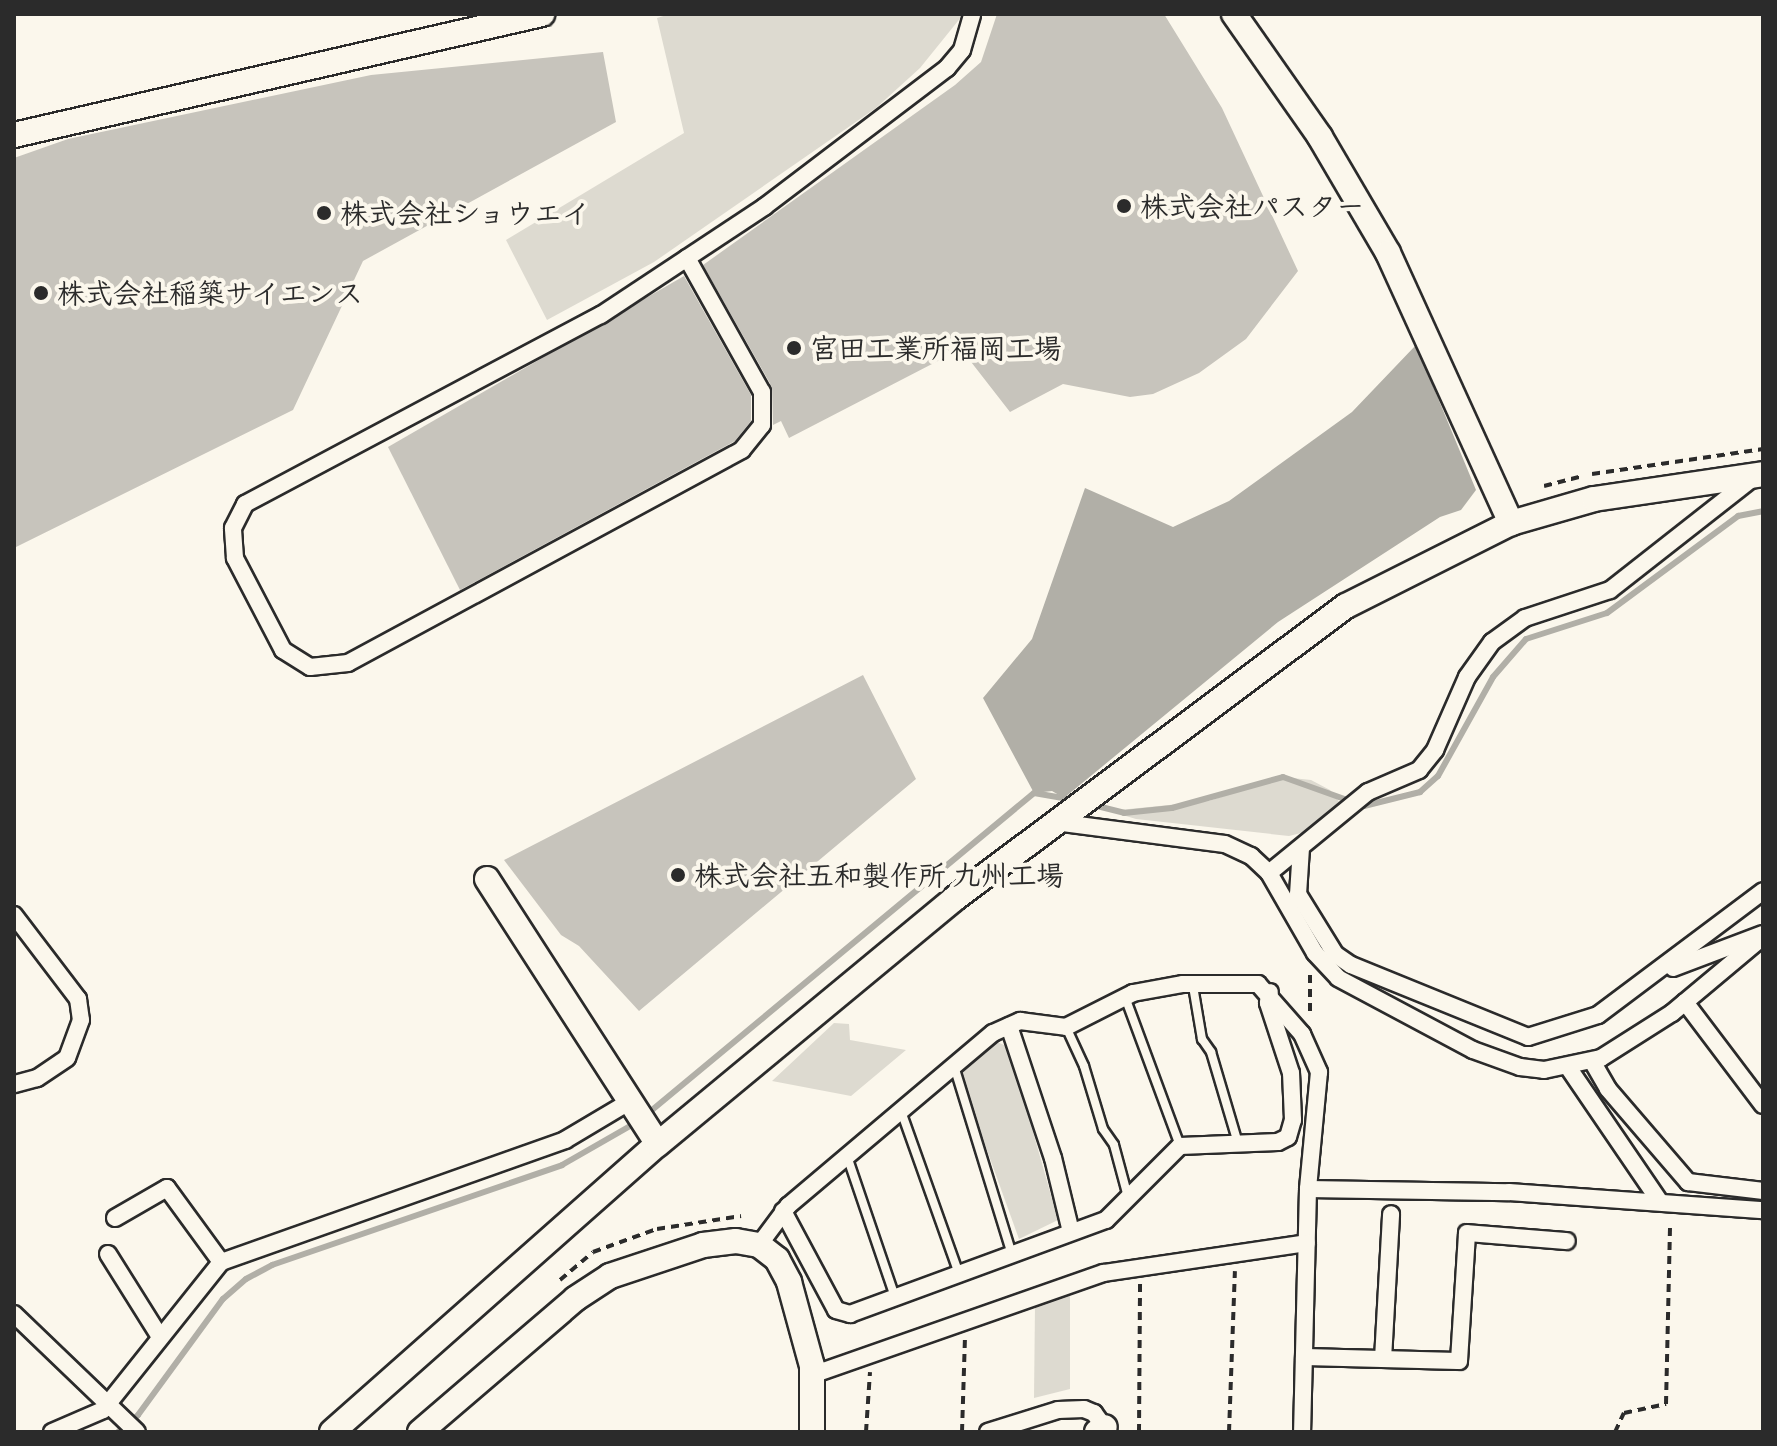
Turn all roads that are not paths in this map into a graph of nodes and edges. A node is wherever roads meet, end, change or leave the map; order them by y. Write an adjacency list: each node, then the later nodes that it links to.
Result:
1 (542, 14): 4 (street)
2 (972, 14): 5 (street)
3 (1234, 14): 7 (street)
4 (14, 135)
5 (687, 258): 5 (street)
6 (1761, 472): 7 (street); 9 (street)
7 (1511, 523): 8 (street)
8 (1061, 817): 10 (street); 29 (street)
9 (1301, 848): 10 (street); 15 (street)
10 (1269, 873): 24 (street)
11 (487, 879): 26 (street)
12 (1763, 891): 15 (street)
13 (14, 915): 25 (street)
14 (1763, 936): 15 (street); 19 (street)
15 (1660, 973)
16 (1193, 986): 17 (street); 18 (street); 30 (lane)
17 (1270, 992): 30 (street); 33 (street)
18 (1124, 996): 21 (street); 31 (lane)
19 (1685, 1002): 22 (street); 27 (street)
20 (1009, 1026): 21 (street); 23 (street); 41 (street)
21 (1066, 1027): 35 (lane)
22 (1592, 1061): 24 (street); 34 (street)
23 (954, 1066): 28 (street); 46 (lane)
24 (1568, 1067): 36 (street)
25 (14, 1084)
26 (629, 1102): 29 (street); 47 (street)
27 (1763, 1105)
28 (901, 1111): 32 (street); 48 (lane)
29 (658, 1144): 56 (street)
30 (1238, 1144): 31 (street)
31 (1180, 1146): 35 (street)
32 (847, 1156): 38 (street); 49 (lane)
33 (1308, 1189): 36 (street); 43 (street)
34 (1763, 1191)
35 (1128, 1198): 41 (street)
36 (1665, 1203): 37 (street)
37 (1763, 1210)
38 (783, 1211): 44 (street); 49 (street)
39 (1391, 1214): 53 (street)
40 (115, 1218): 47 (street)
41 (1071, 1232): 46 (street)
42 (1567, 1241): 53 (street)
43 (1307, 1243): 52 (street); 54 (street)
44 (759, 1245): 54 (street); 60 (street)
45 (108, 1254): 51 (street)
46 (1012, 1254): 48 (street)
47 (221, 1262): 51 (street)
48 (959, 1274): 49 (street)
49 (896, 1297)
50 (14, 1314): 55 (street)
51 (160, 1337): 55 (street)
52 (1304, 1357): 53 (street); 63 (street)
53 (1383, 1359)
54 (812, 1375): 61 (street)
55 (108, 1402): 58 (street); 59 (street)
56 (339, 1429)
57 (1103, 1430): 62 (street)
58 (52, 1432)
59 (137, 1432)
60 (420, 1432)
61 (812, 1432)
62 (988, 1432)
63 (1302, 1432)

